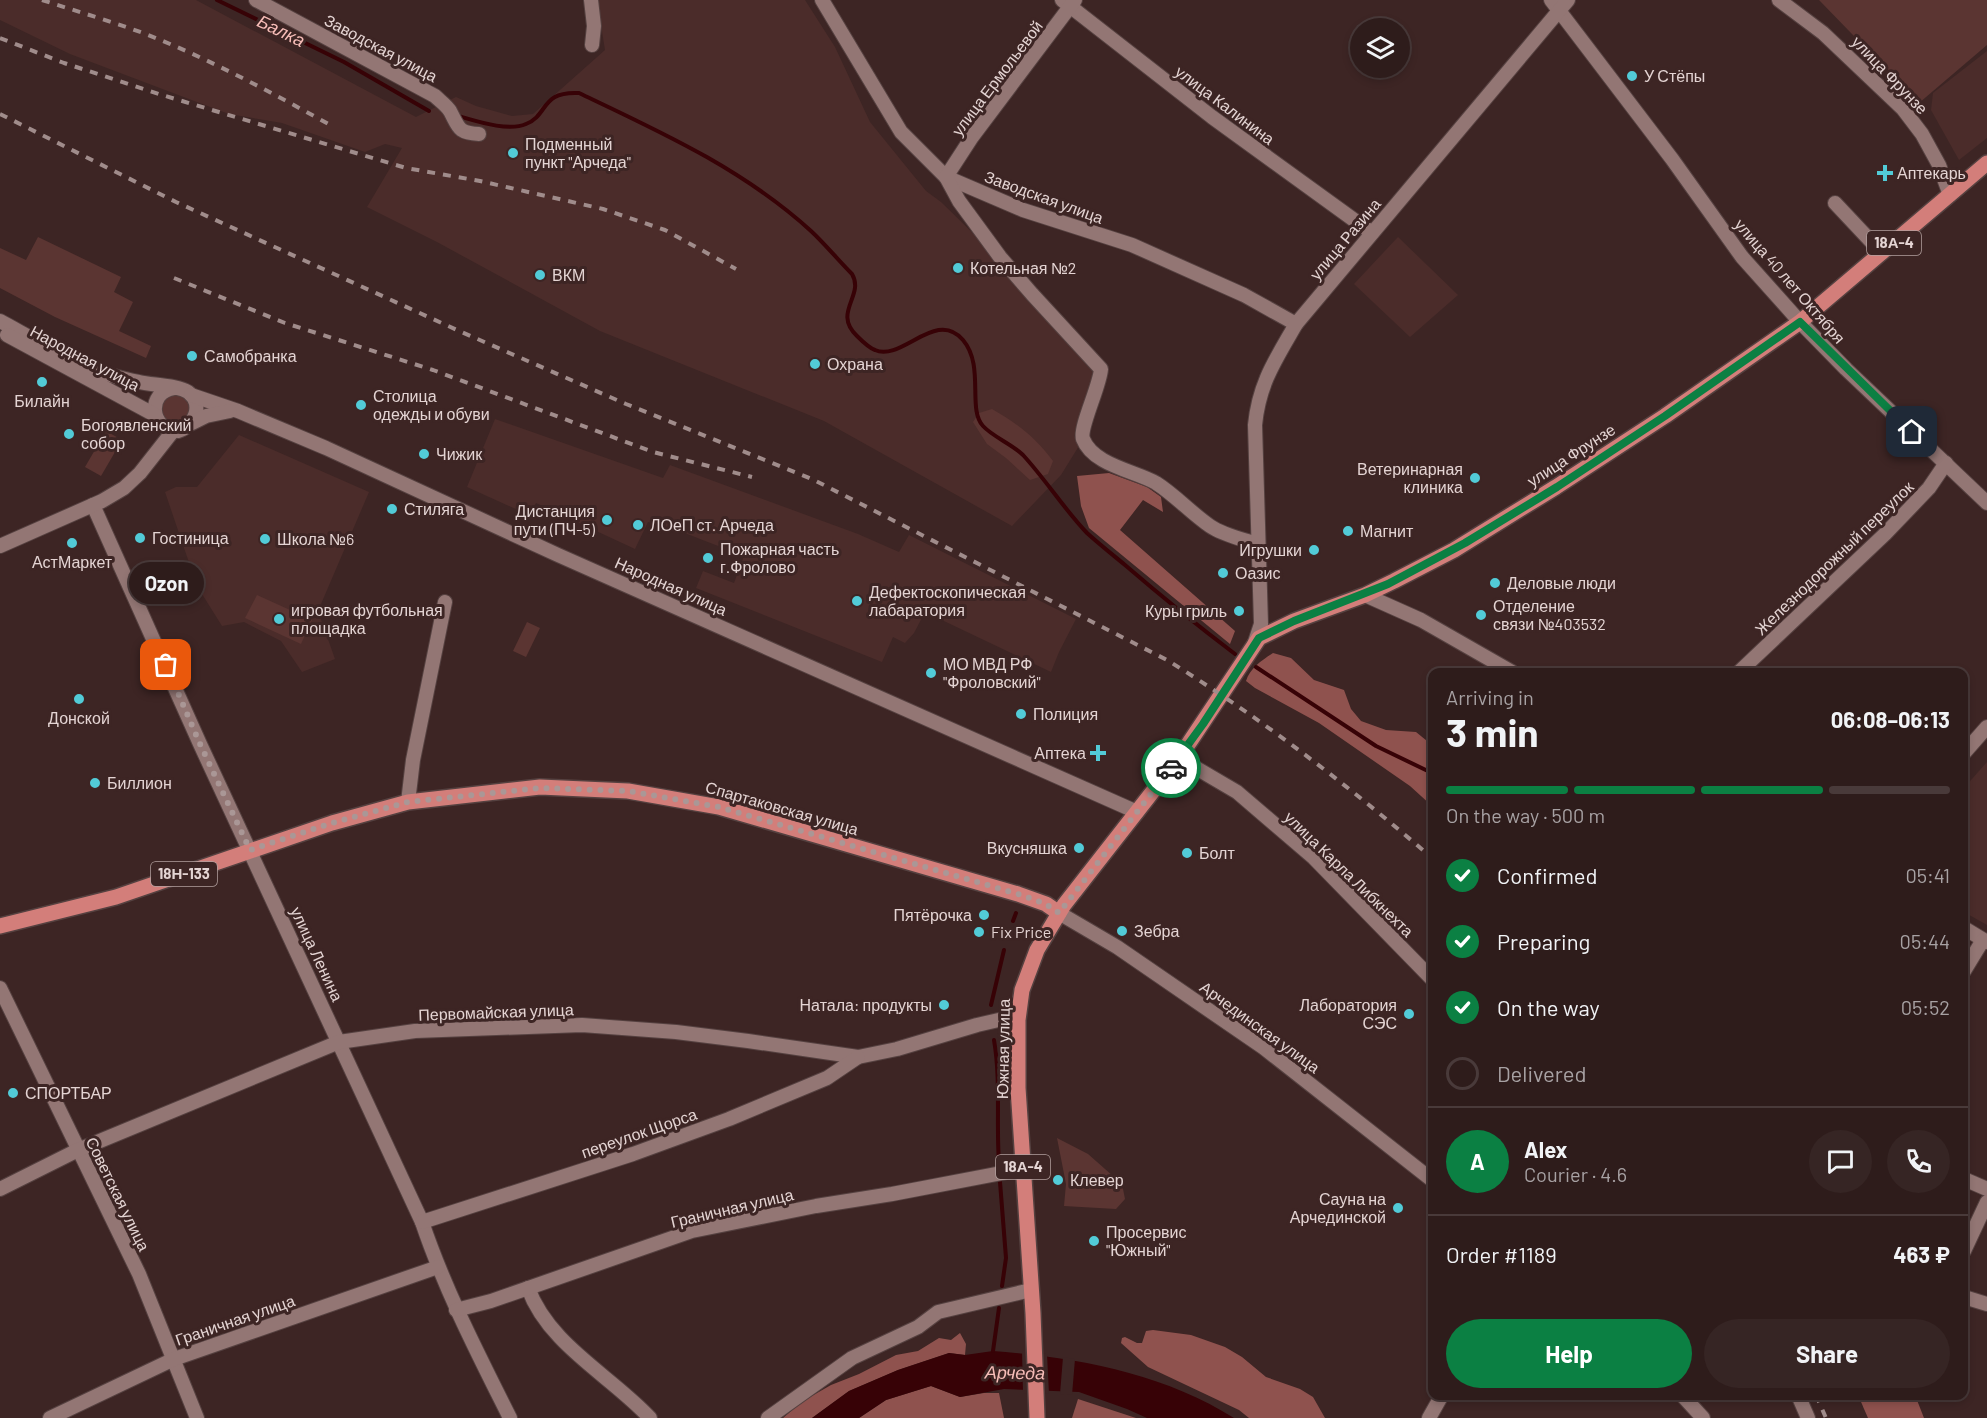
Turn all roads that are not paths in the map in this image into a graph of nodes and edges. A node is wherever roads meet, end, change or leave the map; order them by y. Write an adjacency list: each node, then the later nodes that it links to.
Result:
1 (256, 0): 8 (street, Заводская улица)
2 (591, 0): 7 (street)
3 (822, 0): 10 (street, Заводская улица)
4 (1779, 0): 11 (street, улица Фрунзе)
5 (1069, 2): 10 (street, улица Ермольевой); 13 (street, улица Калинина)
6 (1560, 3): 13 (street, улица Разина); 16 (street, улица 40 лет Октября)
7 (592, 45)
8 (480, 135)
9 (1987, 163): 11 (main road, улица Фрунзе / 18А-4)
10 (946, 177): 17 (street, Заводская улица); 28 (street)
11 (1950, 195): 14 (main road, улица Фрунзе / 18А-4)
12 (1835, 203): 14 (street)
13 (1372, 233): 17 (street, улица Разина)
14 (1882, 253): 16 (main road, улица Фрунзе / 18А-4)
15 (0, 321): 19 (street, Народная улица)
16 (1800, 322): 25 (street, улица 40 лет Октября); 30 (main road, улица Фрунзе / 18А-4)
17 (1296, 324): 28 (street, улица Разина)
18 (0, 331): 22 (street, Народная улица)
19 (174, 388): 20 (street); 22 (street)
20 (191, 395): 21 (street, Народная улица); 23 (street)
21 (238, 411): 23 (street); 39 (street, Народная улица)
22 (155, 416): 24 (street)
23 (192, 423): 24 (street)
24 (173, 431): 27 (street)
25 (1946, 463): 26 (street, улица 40 лет Октября); 34 (street, Железнодорожный переулок)
26 (1987, 503)
27 (93, 505): 29 (street); 40 (street, улица Ленина)
28 (1257, 544): 32 (street, улица Разина)
29 (0, 546)
30 (1365, 595): 32 (main road, улица Фрунзе / 18А-4); 33 (street)
31 (445, 602): 38 (street)
32 (1254, 645): 37 (main road, Южная улица / 18А-4)
33 (1505, 668)
34 (1743, 668)
35 (1987, 727): 36 (street)
36 (1968, 748)
37 (1179, 758): 39 (main road, Южная улица / 18А-4); 46 (street, улица Карла Либкнехта)
38 (408, 802): 40 (main road, Спартаковская улица / 18Н-133); 41 (main road, Спартаковская улица / 18Н-133)
39 (1137, 812): 41 (main road, Южная улица / 18А-4)
40 (250, 850): 42 (main road, Спартаковская улица / 18Н-133); 49 (street, улица Ленина)
41 (1059, 913): 48 (main road, Южная улица / 18А-4); 53 (street, Арчединская улица)
42 (0, 926)
43 (1968, 930): 44 (street)
44 (1985, 941): 45 (street)
45 (1968, 965)
46 (1428, 975)
47 (0, 988): 51 (street, Советская улица)
48 (1018, 1020): 50 (street, Первомайская улица); 52 (main road, Южная улица / 18А-4)
49 (339, 1042): 50 (street, Первомайская улица); 51 (street, Первомайская улица); 58 (street, улица Ленина)
50 (858, 1057): 58 (street, переулок Щорса)
51 (78, 1150): 55 (street, Первомайская улица); 66 (street, Советская улица)
52 (1023, 1169): 61 (street, Граничная улица); 62 (main road, Южная улица / 18А-4)
53 (1428, 1177)
54 (1968, 1181): 56 (street)
55 (0, 1189)
56 (1987, 1189)
57 (1987, 1202): 59 (street)
58 (422, 1222): 60 (street, улица Ленина)
59 (1968, 1242)
60 (438, 1267): 65 (street, улица Ленина); 66 (street, Граничная улица)
61 (528, 1288): 65 (street, Граничная улица); 74 (street)
62 (1031, 1290): 70 (main road, Южная улица / 18А-4); 75 (street)
63 (1968, 1298): 64 (street)
64 (1987, 1304)
65 (456, 1310): 73 (street, улица Ленина)
66 (174, 1359): 71 (street, Граничная улица); 72 (street, Советская улица)
67 (1439, 1400): 76 (street)
68 (1687, 1400): 77 (street)
69 (1800, 1400): 78 (street)
70 (1037, 1417)
71 (50, 1418)
72 (197, 1418)
73 (510, 1418)
74 (650, 1418)
75 (768, 1418)
76 (1429, 1418)
77 (1703, 1418)
78 (1808, 1418)

